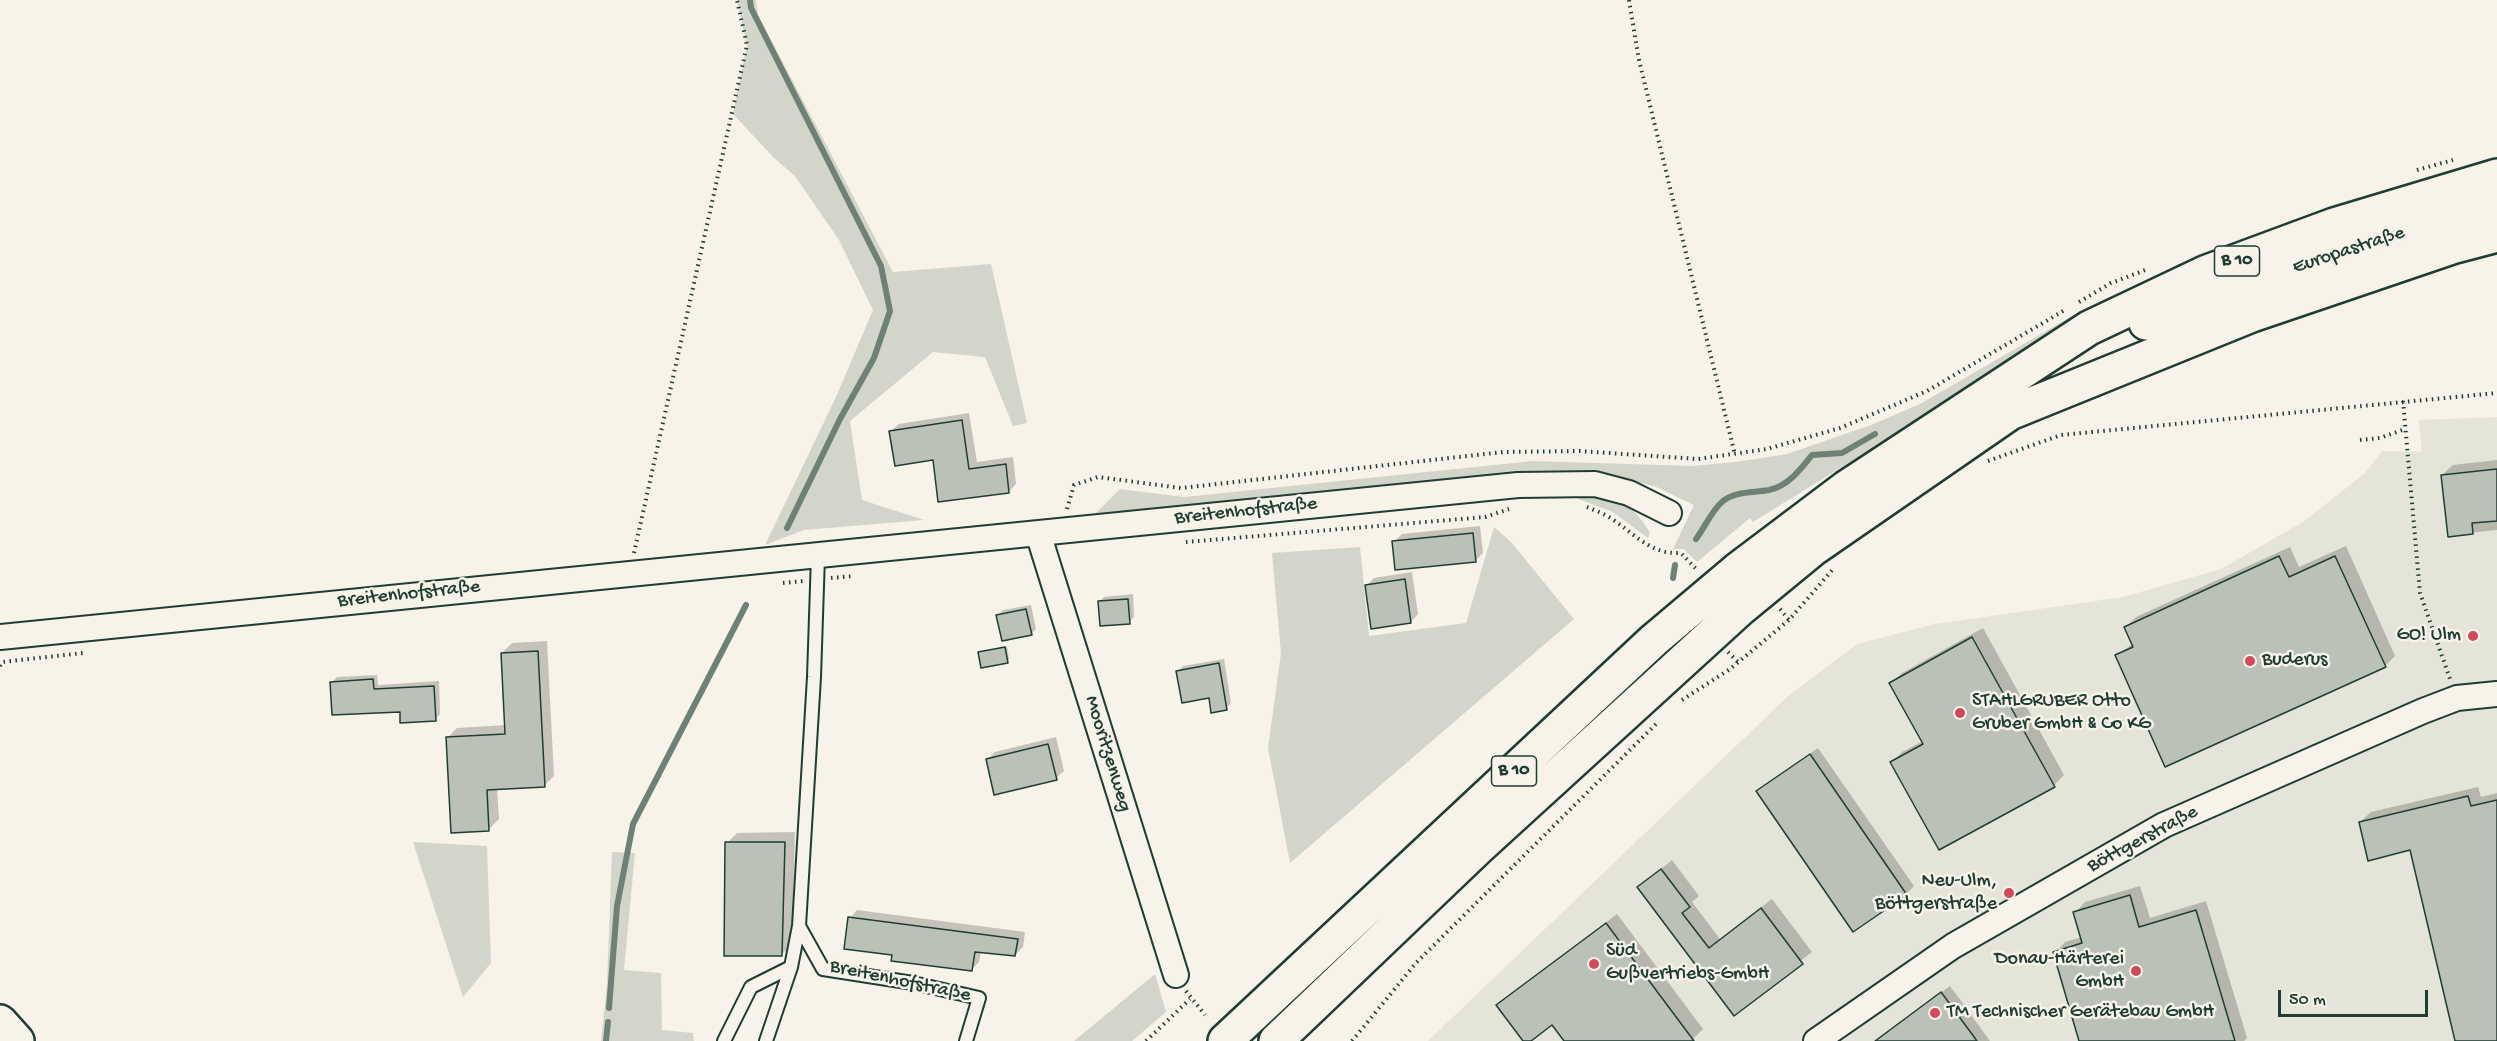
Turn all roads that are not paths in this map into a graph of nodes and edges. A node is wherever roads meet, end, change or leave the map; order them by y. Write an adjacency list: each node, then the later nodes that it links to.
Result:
1 (2497, 176): 4 (main road, B 10)
2 (2497, 207): 4 (main road, Europastraße / B 10)
3 (2497, 235): 4 (main road)
4 (2003, 401): 18 (main road, B 10); 19 (main road, B 10)
5 (1669, 513): 6 (street, Breitenhofstraße)
6 (1038, 533): 7 (street, Breitenhofstraße); 12 (street, Mooritzenweg)
7 (818, 556): 8 (street, Breitenhofstraße); 10 (lane)
8 (0, 637)
9 (2497, 694): 20 (street, Böttgerstraße)
10 (799, 926): 11 (lane); 17 (lane, Breitenhofstraße)
11 (791, 967): 15 (lane); 16 (lane)
12 (1176, 975)
13 (0, 1022): 14 (main road)
14 (17, 1041)
15 (724, 1041)
16 (766, 1041)
17 (966, 1041)
18 (1225, 1041)
19 (1276, 1041)
20 (1816, 1041)

